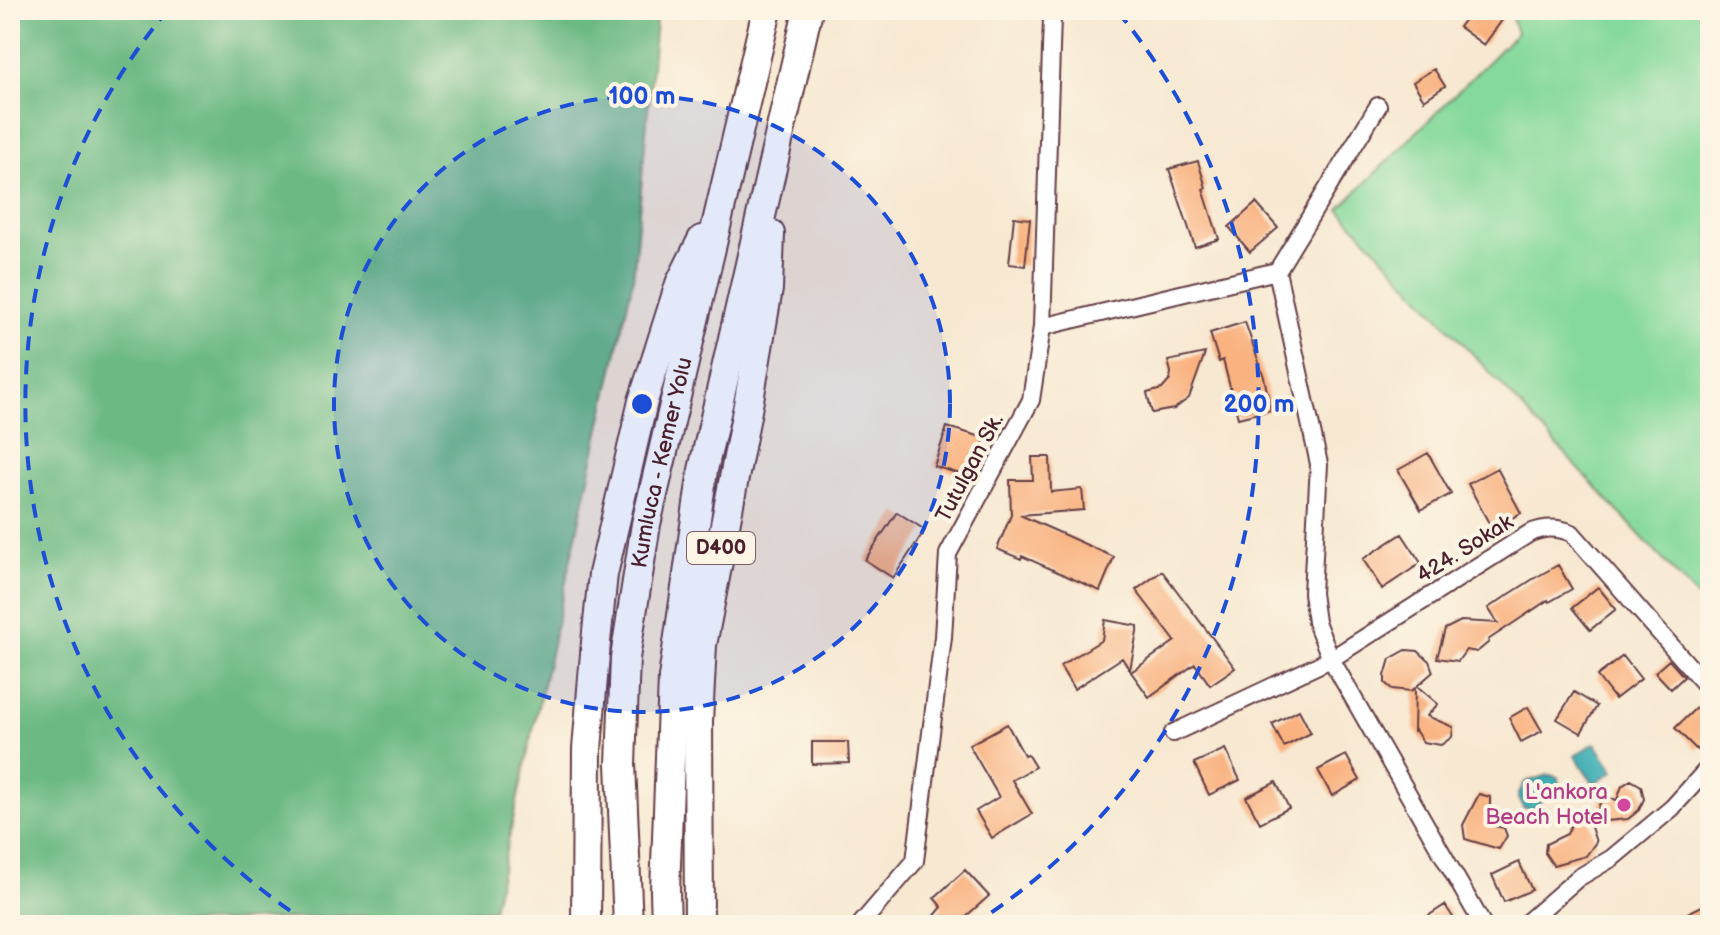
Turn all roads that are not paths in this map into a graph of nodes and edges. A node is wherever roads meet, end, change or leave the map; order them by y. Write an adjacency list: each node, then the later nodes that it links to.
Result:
1 (767, 10): 6 (highway, Kumluca - Kemer Yolu)
2 (808, 10): 5 (highway, Kumluca - Kemer Yolu / D400)
3 (1050, 10): 8 (street, Tutulgan Sk.)
4 (1378, 106): 7 (street)
5 (771, 173): 15 (highway, Kumluca - Kemer Yolu / D400); 16 (highway, Kumluca - Kemer Yolu / D400)
6 (723, 200): 13 (highway); 14 (highway, Kumluca - Kemer Yolu)
7 (1277, 271): 8 (street); 9 (street)
8 (1042, 327): 17 (street, Tutulgan Sk.)
9 (1331, 659): 10 (street, 424. Sokak); 11 (street, 424. Sokak); 18 (street)
10 (1710, 690)
11 (1173, 733)
12 (1710, 766): 19 (street)
13 (586, 925)
14 (628, 925)
15 (666, 925)
16 (699, 925)
17 (860, 925)
18 (1483, 925)
19 (1524, 925)

